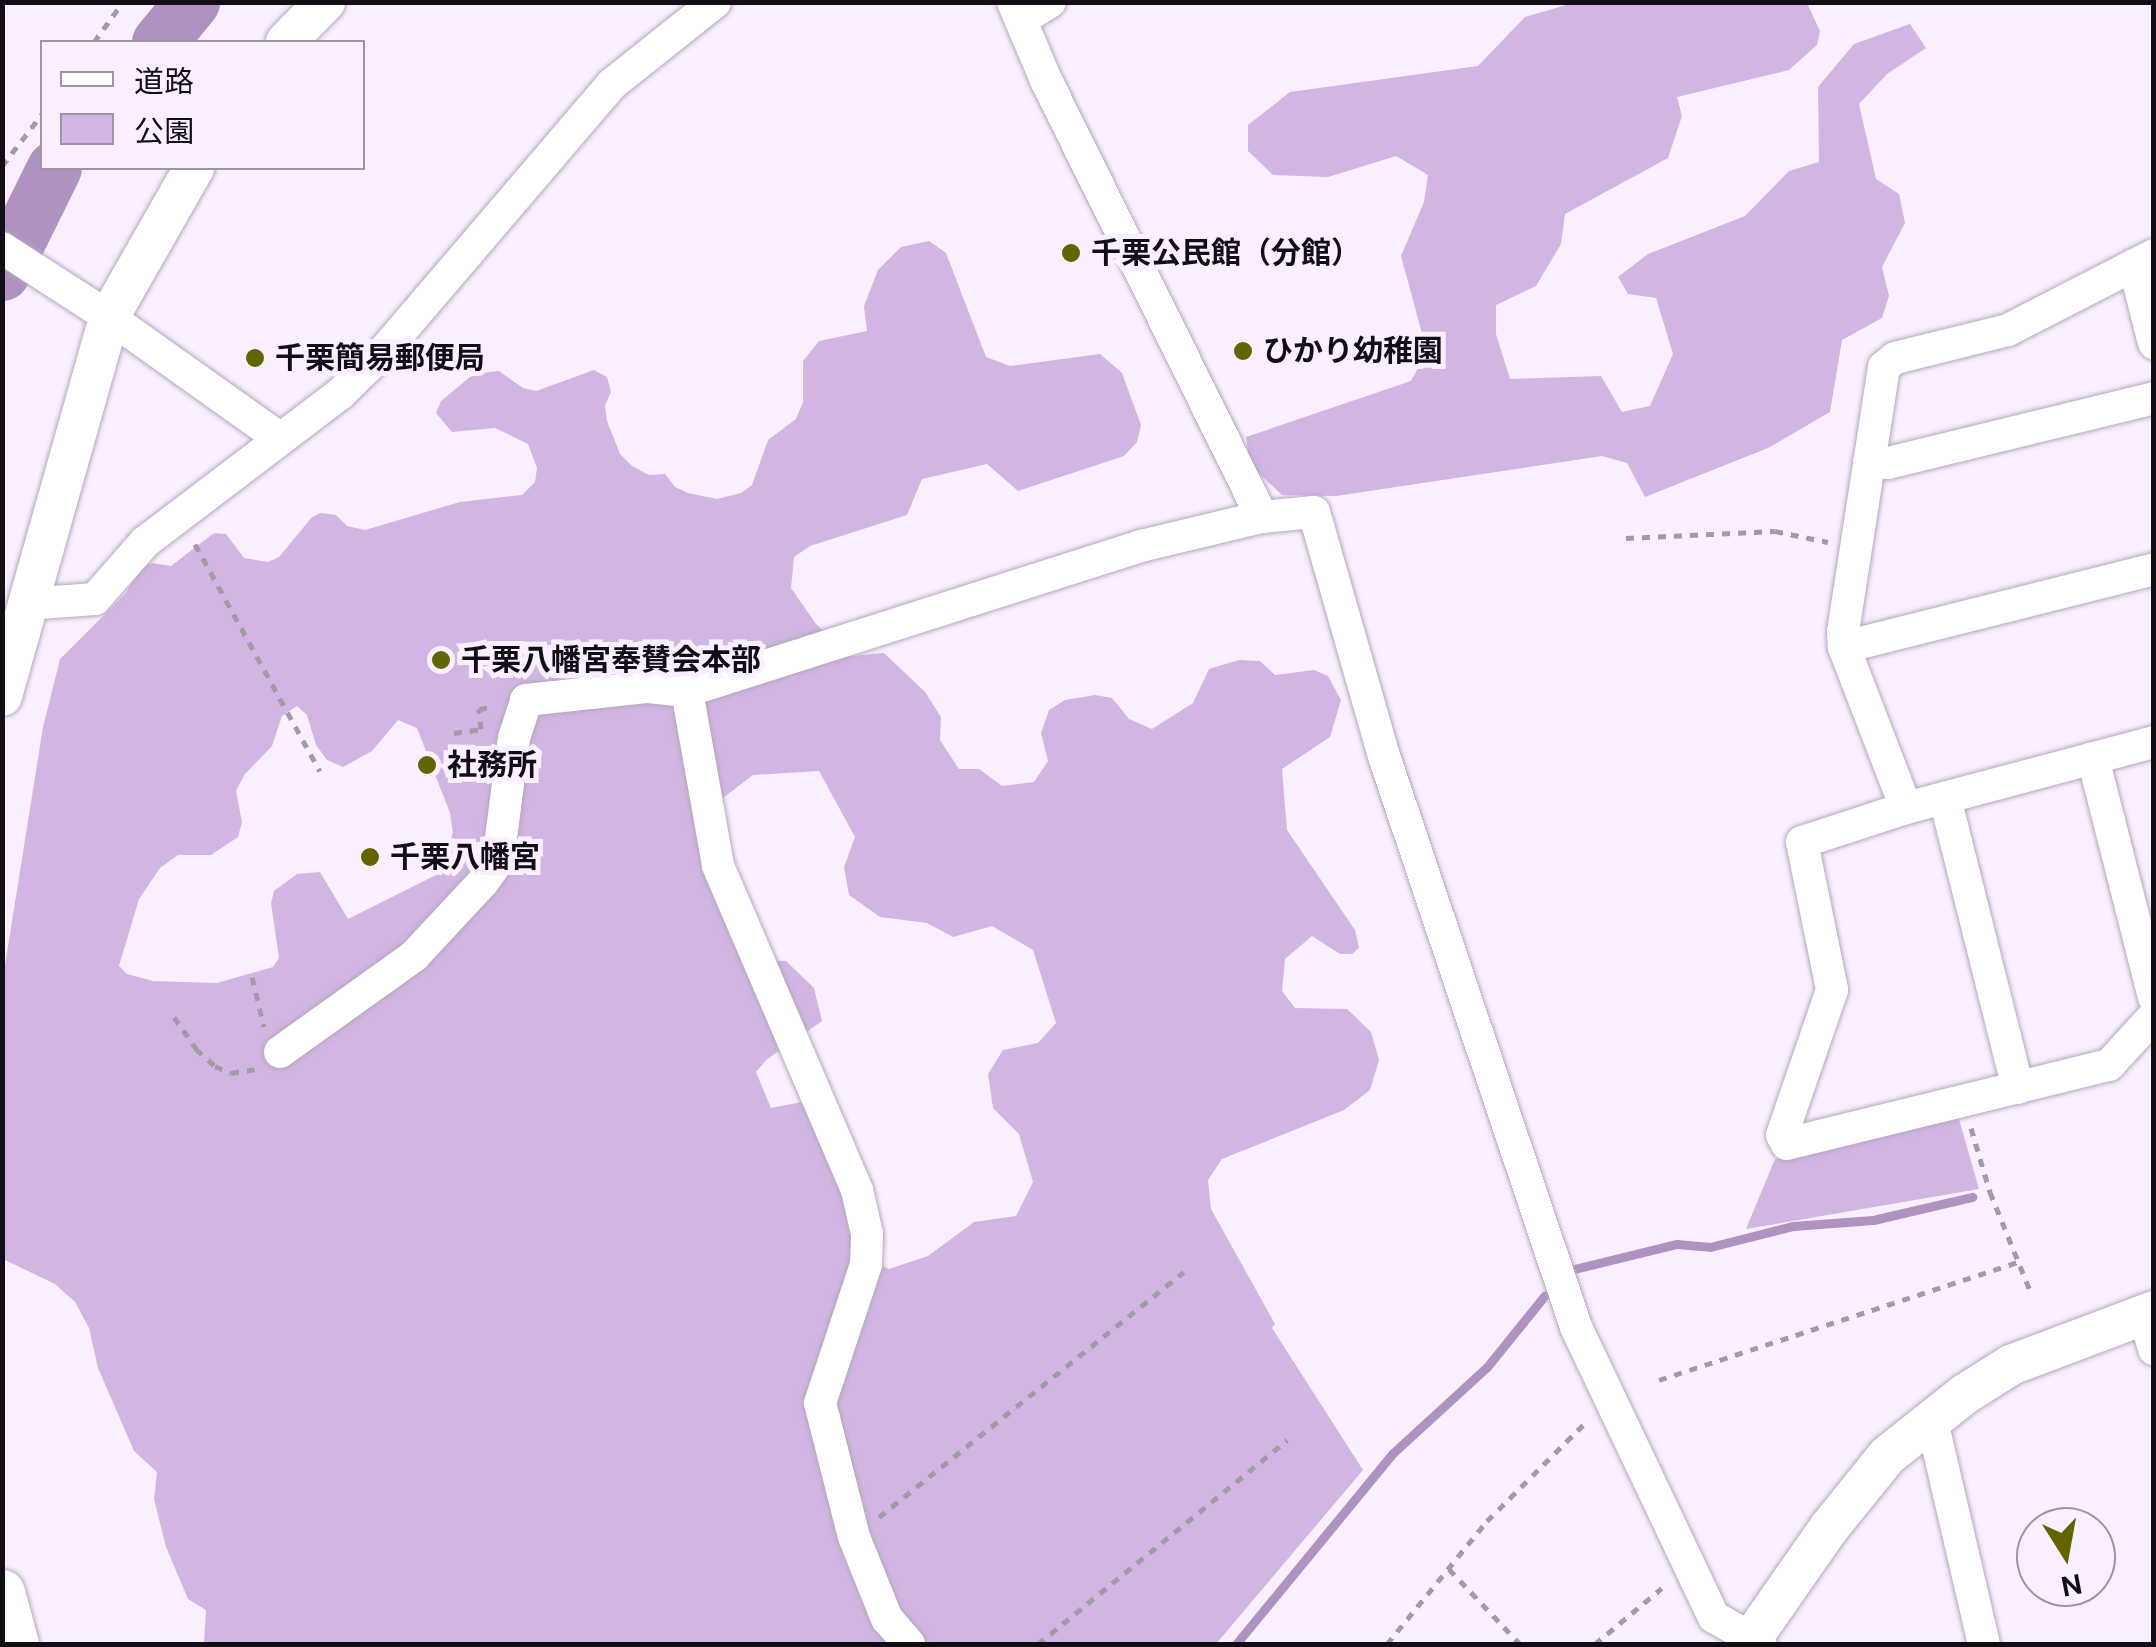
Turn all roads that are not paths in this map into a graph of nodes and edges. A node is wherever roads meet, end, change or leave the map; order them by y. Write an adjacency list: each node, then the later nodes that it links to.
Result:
1 (325, 2): 5 (street)
2 (715, 2): 12 (street)
3 (1050, 2): 4 (street)
4 (1017, 11): 14 (street)
5 (288, 40)
6 (193, 170): 9 (street)
7 (2, 248): 9 (street)
8 (2144, 260): 10 (street); 13 (street)
9 (109, 317): 12 (street); 16 (street)
10 (2154, 343)
11 (2154, 398): 13 (street)
12 (279, 438): 16 (street)
13 (1869, 462): 17 (street)
14 (1262, 517): 18 (street); 31 (street)
15 (2154, 570): 17 (street)
16 (26, 604): 19 (street)
17 (1844, 647): 23 (street)
18 (686, 692): 26 (street); 33 (street)
19 (2, 696)
20 (2154, 742): 21 (street)
21 (2093, 758): 22 (street); 24 (street)
22 (1945, 798): 23 (street); 27 (street)
23 (1906, 808): 27 (street)
24 (2154, 997)
25 (2154, 1016): 27 (street)
26 (280, 1052)
27 (2018, 1088)
28 (2150, 1325): 29 (street)
29 (1932, 1420): 31 (street); 34 (street)
30 (2, 1592): 32 (main road)
31 (1754, 1643)
32 (16, 1644)
33 (909, 1644)
34 (1984, 1644)

